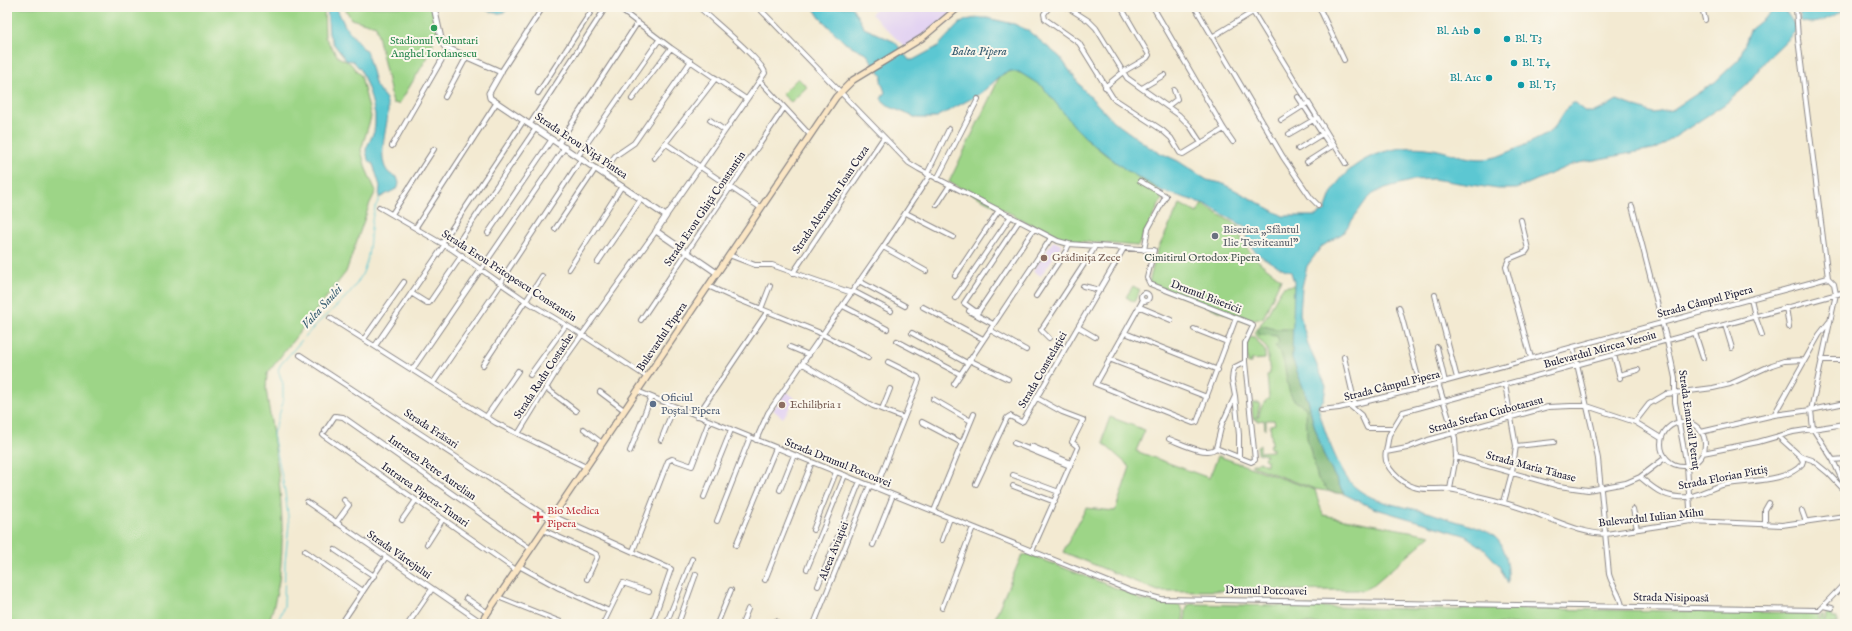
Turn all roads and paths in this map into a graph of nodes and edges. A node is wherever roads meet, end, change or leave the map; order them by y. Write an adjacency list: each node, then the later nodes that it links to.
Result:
1 (434, 7): 26 (street)
2 (543, 7): 30 (street)
3 (594, 7): 38 (street)
4 (606, 7): 53 (street)
5 (617, 7): 22 (street)
6 (699, 7): 34 (street)
7 (758, 7): 39 (street)
8 (868, 7): 9 (street)
9 (875, 7)
10 (959, 7): 39 (main road, Bulevardul Pipera)
11 (1050, 7): 35 (street)
12 (1067, 7): 31 (street)
13 (1121, 7): 31 (street)
14 (1153, 7): 57 (street)
15 (1194, 7): 23 (street)
16 (1261, 7): 20 (street)
17 (1319, 7): 28 (street)
18 (1702, 7): 21 (street)
19 (1796, 7): 123 (street)
20 (1253, 12): 23 (street); 46 (street)
21 (1705, 20)
22 (638, 22): 24 (street); 64 (street)
23 (1212, 37): 87 (street)
24 (659, 40): 25 (street); 72 (street)
25 (671, 48): 29 (street); 42 (street)
26 (448, 49): 27 (street); 67 (street)
27 (467, 56): 30 (street); 41 (street)
28 (1344, 60)
29 (691, 61): 33 (street); 78 (street)
30 (501, 72): 45 (street)
31 (1123, 72): 35 (street); 36 (street)
32 (1164, 75): 36 (street)
33 (716, 78): 43 (street); 65 (street)
34 (760, 82): 43 (street); 48 (street)
35 (1105, 87): 66 (street)
36 (1142, 88): 47 (street)
37 (1174, 90): 47 (street)
38 (538, 92)
39 (840, 92): 60 (main road, Bulevardul Pipera); 61 (street)
40 (1298, 96): 46 (street)
41 (445, 97)
42 (632, 99)
43 (746, 99): 56 (street)
44 (978, 99): 80 (street)
45 (496, 102): 50 (street, Strada Erou Niță Pintea); 98 (street)
46 (1306, 104): 49 (street); 52 (street)
47 (1168, 106): 66 (street)
48 (784, 108): 60 (street); 84 (street, Strada Erou Ghiță Constantin)
49 (1315, 119): 58 (street); 59 (street)
50 (524, 120): 53 (street, Strada Erou Niță Pintea); 105 (street)
51 (710, 120): 56 (street)
52 (1281, 120)
53 (530, 124): 54 (street, Strada Erou Niță Pintea)
54 (536, 128): 62 (street, Strada Erou Niță Pintea); 110 (street)
55 (949, 129): 79 (street)
56 (724, 130): 76 (street)
57 (1224, 130): 63 (street); 66 (street)
58 (1324, 133): 68 (street); 71 (street)
59 (1289, 134)
60 (810, 135): 90 (main road, Bulevardul Pipera)
61 (884, 137): 79 (street); 120 (street, Strada Alexandru Ioan Cuza)
62 (552, 139): 64 (street, Strada Erou Niță Pintea); 102 (street)
63 (1233, 142)
64 (559, 143): 69 (street, Strada Erou Niță Pintea)
65 (665, 143): 73 (street); 76 (street)
66 (1201, 143)
67 (392, 146)
68 (1333, 146): 74 (street); 75 (street)
69 (564, 147): 72 (street, Strada Erou Niță Pintea); 116 (street)
70 (434, 149): 93 (street)
71 (1298, 149)
72 (580, 157): 77 (street, Strada Erou Niță Pintea); 126 (street)
73 (654, 158)
74 (1307, 162)
75 (1346, 164)
76 (700, 167): 84 (street); 94 (street)
77 (596, 168): 78 (street, Strada Erou Niță Pintea); 99 (street)
78 (603, 173): 83 (street, Strada Erou Niță Pintea)
79 (928, 175): 80 (street); 92 (street)
80 (937, 179): 82 (street)
81 (1140, 181): 111 (street)
82 (950, 185): 86 (street); 91 (street)
83 (622, 186): 85 (street, Strada Erou Niță Pintea); 117 (street)
84 (730, 188): 90 (street); 112 (street, Strada Erou Ghiță Constantin)
85 (641, 199): 94 (street, Strada Erou Niță Pintea); 115 (street)
86 (937, 204)
87 (1318, 205)
88 (1632, 206): 159 (street, Strada Emanoil Petruț)
89 (379, 207): 93 (street, Strada Erou Pritopescu Constantin)
90 (761, 208): 114 (main road, Bulevardul Pipera)
91 (999, 210): 95 (street); 122 (street)
92 (906, 213): 103 (street); 108 (street)
93 (392, 214): 98 (street, Strada Erou Pritopescu Constantin)
94 (666, 216): 101 (street)
95 (1011, 216): 97 (street); 138 (street)
96 (1521, 220): 192 (street)
97 (1019, 221): 100 (street); 150 (street)
98 (416, 227): 105 (street, Strada Erou Pritopescu Constantin)
99 (555, 229)
100 (1034, 229): 104 (street); 150 (street)
101 (656, 231): 112 (street); 171 (street, Strada Radu Costache)
102 (488, 233)
103 (952, 237)
104 (1051, 238): 106 (street); 160 (street)
105 (443, 244): 110 (street, Strada Erou Pritopescu Constantin); 134 (street)
106 (1069, 244): 107 (street); 137 (street)
107 (1095, 246): 109 (street); 175 (street)
108 (883, 247): 118 (street); 124 (street)
109 (1124, 248): 111 (street); 131 (street, Strada Constelației)
110 (453, 250): 113 (street, Strada Erou Pritopescu Constantin)
111 (1144, 250): 127 (street)
112 (687, 252): 119 (street); 156 (street, Strada Erou Ghiță Constantin)
113 (462, 255): 116 (street, Strada Erou Pritopescu Constantin); 134 (street)
114 (729, 255): 119 (main road, Bulevardul Pipera); 120 (street)
115 (598, 262)
116 (482, 269): 126 (street, Strada Erou Pritopescu Constantin); 204 (street)
117 (569, 269)
118 (926, 271)
119 (717, 273): 128 (main road, Bulevardul Pipera)
120 (793, 273): 132 (street)
121 (542, 276): 140 (street)
122 (954, 276)
123 (1828, 278): 135 (street); 139 (street, Strada Câmpul Pipera)
124 (860, 281): 132 (street); 142 (street)
125 (404, 282): 176 (street)
126 (502, 282): 140 (street, Strada Erou Pritopescu Constantin); 214 (street)
127 (1150, 284): 144 (street); 155 (street, Drumul Bisericii)
128 (708, 286): 147 (street); 210 (main road, Bulevardul Pipera)
129 (770, 286): 147 (street)
130 (1083, 286): 131 (street)
131 (1100, 290): 163 (street, Strada Constelației)
132 (852, 292): 141 (street); 148 (street)
133 (1845, 292): 135 (street, Bulevardul Mircea Veroiu)
134 (411, 293): 181 (street)
135 (1836, 294): 146 (street, Bulevardul Mircea Veroiu); 158 (street)
136 (1435, 295): 211 (street)
137 (1036, 296)
138 (955, 298)
139 (1751, 299): 153 (street); 159 (street, Strada Câmpul Pipera)
140 (526, 301): 161 (street, Strada Erou Pritopescu Constantin); 202 (street)
141 (842, 306): 165 (street); 172 (street)
142 (905, 306)
143 (923, 307): 177 (street)
144 (1140, 307): 157 (street); 169 (street)
145 (1399, 307): 219 (street)
146 (1786, 307): 153 (street, Bulevardul Mircea Veroiu); 164 (street)
147 (761, 309): 151 (street)
148 (891, 311)
149 (969, 311): 152 (street)
150 (979, 311): 152 (street)
151 (767, 312): 172 (street); 242 (street)
152 (976, 315): 160 (street)
153 (1755, 316): 162 (street, Bulevardul Mircea Veroiu); 173 (street)
154 (330, 318): 176 (street)
155 (1236, 318): 180 (street); 200 (street, Drumul Bisericii)
156 (641, 320)
157 (1171, 320)
158 (1831, 320): 195 (street); 196 (street)
159 (1662, 322): 179 (street, Strada Emanoil Petruț); 184 (street, Strada Câmpul Pipera)
160 (994, 324): 167 (street)
161 (566, 325): 171 (street, Strada Erou Pritopescu Constantin); 209 (street)
162 (1725, 325): 170 (street, Bulevardul Mircea Veroiu); 185 (street)
163 (1078, 327): 174 (street); 227 (street, Strada Constelației)
164 (1790, 327)
165 (887, 329)
166 (1194, 329): 180 (street)
167 (990, 330): 177 (street); 186 (street)
168 (912, 333): 199 (street)
169 (1125, 333): 194 (street); 205 (street)
170 (1695, 333): 179 (street, Bulevardul Mircea Veroiu); 193 (street)
171 (581, 334): 210 (street, Strada Erou Pritopescu Constantin); 218 (street, Strada Radu Costache)
172 (823, 334): 187 (street); 191 (street)
173 (1762, 335)
174 (1095, 337)
175 (1049, 338)
176 (364, 339): 181 (street)
177 (983, 339): 199 (street)
178 (897, 341): 208 (street)
179 (1667, 341): 189 (street, Bulevardul Mircea Veroiu); 223 (street, Strada Emanoil Petruț)
180 (1227, 342): 205 (street)
181 (375, 346): 204 (street)
182 (790, 346): 187 (street)
183 (1437, 346): 213 (street)
184 (1573, 347): 192 (street, Strada Câmpul Pipera); 203 (street)
185 (1732, 348)
186 (1026, 350)
187 (809, 354): 201 (street)
188 (300, 355): 317 (street, Strada Frăsari)
189 (1614, 355): 203 (street, Bulevardul Mircea Veroiu); 206 (street)
190 (1344, 357): 231 (street)
191 (868, 358)
192 (1531, 358): 211 (street, Strada Câmpul Pipera)
193 (1703, 358)
194 (1109, 359): 226 (street); 226 (street)
195 (1804, 360): 223 (street); 241 (street)
196 (1821, 360): 197 (street); 238 (street)
197 (1845, 360)
198 (888, 362): 245 (street)
199 (968, 362): 208 (street); 212 (street)
200 (1245, 362): 224 (street); 279 (street, Drumul Bisericii)
201 (802, 364): 236 (street); 265 (street)
202 (483, 365)
203 (1576, 366): 217 (street, Bulevardul Mircea Veroiu); 233 (street)
204 (412, 370): 214 (street)
205 (1218, 370): 226 (street)
206 (1638, 370)
207 (518, 371): 244 (street)
208 (960, 374): 216 (street)
209 (530, 375)
210 (647, 377): 221 (main road, Bulevardul Pipera)
211 (1457, 378): 213 (street, Strada Câmpul Pipera)
212 (1008, 379)
213 (1445, 382): 215 (street, Strada Câmpul Pipera)
214 (433, 383): 244 (street)
215 (1438, 383): 219 (street, Strada Câmpul Pipera); 229 (street)
216 (954, 384)
217 (1505, 385): 229 (street, Bulevardul Mircea Veroiu); 243 (street)
218 (546, 388): 239 (street); 259 (street, Strada Radu Costache)
219 (1421, 388): 231 (street, Strada Câmpul Pipera)
220 (890, 389): 236 (street)
221 (637, 390): 225 (street, Strada Drumul Potcoavei); 235 (main road, Bulevardul Pipera)
222 (600, 392): 235 (street)
223 (1675, 393): 249 (street); 250 (street, Strada Emanoil Petruț)
224 (1235, 396): 273 (street); 279 (street)
225 (651, 397): 234 (street, Strada Drumul Potcoavei); 274 (street)
226 (1207, 397)
227 (1037, 398): 285 (street); 294 (street, Strada Constelației)
228 (932, 399): 247 (street)
229 (1444, 402): 252 (street, Bulevardul Mircea Veroiu); 258 (street)
230 (1845, 403): 238 (street)
231 (1355, 404): 232 (street, Strada Câmpul Pipera)
232 (1349, 405): 237 (street, Strada Câmpul Pipera); 252 (street)
233 (1587, 406): 243 (street, Strada Stefan Ciubotarasu); 249 (street, Strada Stefan Ciubotarasu); 300 (street)
234 (674, 407): 242 (street, Strada Drumul Potcoavei); 264 (street)
235 (624, 410): 267 (main road, Bulevardul Pipera)
236 (882, 410): 245 (street)
237 (1321, 410)
238 (1811, 410): 241 (street); 253 (street)
239 (576, 411)
240 (974, 414): 247 (street)
241 (1774, 415): 256 (street)
242 (697, 416): 246 (street, Strada Drumul Potcoavei)
243 (1512, 416): 258 (street, Strada Stefan Ciubotarasu); 271 (street)
244 (486, 417): 259 (street)
245 (904, 418): 298 (street)
246 (709, 421): 255 (street, Strada Drumul Potcoavei); 338 (street)
247 (971, 421): 268 (street)
248 (922, 422): 268 (street)
249 (1635, 422): 262 (street, Strada Stefan Ciubotarasu)
250 (1679, 423): 256 (street); 262 (street); 286 (street, Strada Emanoil Petruț)
251 (1845, 424): 253 (street)
252 (1392, 428): 276 (street, Bulevardul Mircea Veroiu)
253 (1813, 429): 260 (street); 283 (street)
254 (584, 430): 267 (street)
255 (731, 430): 261 (street, Strada Drumul Potcoavei); 306 (street)
256 (1701, 432): 275 (street)
257 (324, 433): 308 (street, Intrarea Pipera-Tunari); 335 (street, Intrarea Petre Aurelian)
258 (1453, 433): 276 (street, Strada Stefan Ciubotarasu); 280 (street)
259 (518, 434): 287 (street)
260 (1778, 436): 275 (street); 278 (street)
261 (750, 437): 265 (street, Strada Drumul Potcoavei); 321 (street)
262 (1661, 438): 281 (street)
263 (1169, 439): 273 (street)
264 (661, 440)
265 (756, 440): 272 (street, Strada Drumul Potcoavei)
266 (1554, 442): 271 (street)
267 (602, 443): 287 (main road, Bulevardul Pipera)
268 (962, 443): 314 (street)
269 (1014, 443): 285 (street)
270 (1031, 446): 285 (street)
271 (1516, 446): 289 (street)
272 (776, 448): 277 (street, Strada Drumul Potcoavei); 333 (street)
273 (1216, 448): 279 (street, Drumul Bisericii)
274 (630, 452)
275 (1703, 453): 286 (street)
276 (1385, 454): 299 (street, Bulevardul Iulian Mihu)
277 (794, 455): 284 (street, Strada Drumul Potcoavei); 301 (street)
278 (1800, 456): 302 (street); 305 (street, Strada Florian Pittiș)
279 (1239, 457)
280 (1456, 457): 289 (street, Strada Maria Tănase); 299 (street)
281 (1665, 458): 286 (street); 292 (street, Strada Maria Tănase)
282 (1845, 459): 283 (street)
283 (1833, 460): 297 (street)
284 (812, 462): 288 (street, Strada Drumul Potcoavei); 347 (street)
285 (1071, 464): 303 (street)
286 (1687, 466): 305 (street, Strada Emanoil Petruț)
287 (586, 467): 317 (main road, Bulevardul Pipera)
288 (836, 472): 290 (street, Strada Drumul Potcoavei); 329 (street)
289 (1512, 472): 300 (street, Strada Maria Tănase); 311 (street)
290 (845, 475): 293 (street, Strada Drumul Potcoavei); 343 (street)
291 (1013, 475): 303 (street)
292 (1640, 477): 300 (street, Strada Maria Tănase); 305 (street, Strada Florian Pittiș)
293 (860, 481): 295 (street, Strada Drumul Potcoavei); 349 (street)
294 (976, 484)
295 (870, 486): 298 (street, Strada Drumul Potcoavei); 374 (street, Aleea Aviației)
296 (1013, 486): 310 (street)
297 (1845, 487)
298 (876, 488): 304 (street, Strada Drumul Potcoavei)
299 (1450, 489): 311 (street, Bulevardul Iulian Mihu)
300 (1601, 489): 330 (street)
301 (780, 490)
302 (1845, 491)
303 (1059, 492): 310 (street)
304 (893, 495): 314 (street, Strada Drumul Potcoavei); 334 (street)
305 (1690, 496): 322 (street, Strada Emanoil Petruț)
306 (704, 497)
307 (344, 500): 324 (street)
308 (416, 500): 319 (street, Intrarea Pipera-Tunari); 320 (street)
309 (307, 502): 324 (street, Strada Vârtejului)
310 (1054, 502): 339 (street)
311 (1504, 502): 330 (street, Bulevardul Iulian Mihu)
312 (1769, 503): 325 (street)
313 (1633, 509): 327 (street)
314 (934, 511): 318 (street, Strada Drumul Potcoavei)
315 (1802, 511): 323 (street)
316 (1845, 516): 323 (street, Bulevardul Iulian Mihu)
317 (552, 517): 328 (main road, Bulevardul Pipera); 338 (street, Strada Frăsari)
318 (950, 518): 326 (street, Strada Drumul Potcoavei); 331 (street)
319 (443, 519): 332 (street); 342 (street, Intrarea Pipera-Tunari)
320 (402, 520)
321 (716, 521)
322 (1691, 521): 325 (street, Bulevardul Iulian Mihu); 327 (street, Bulevardul Iulian Mihu)
323 (1806, 522): 325 (street, Bulevardul Iulian Mihu)
324 (336, 523): 340 (street, Strada Vârtejului)
325 (1766, 524)
326 (974, 527): 339 (street, Strada Drumul Potcoavei); 359 (street)
327 (1637, 528): 330 (street, Bulevardul Iulian Mihu)
328 (543, 530): 335 (main road, Bulevardul Pipera); 346 (street)
329 (813, 530)
330 (1606, 534): 357 (street)
331 (942, 540)
332 (427, 544)
333 (736, 545)
334 (873, 545)
335 (531, 548): 342 (main road, Bulevardul Pipera)
336 (336, 550): 345 (street)
337 (305, 551): 352 (street)
338 (633, 551): 369 (street, Strada Frăsari)
339 (1032, 551): 356 (street, Drumul Potcoavei)
340 (386, 558): 345 (street); 350 (street, Strada Vârtejului)
341 (692, 559): 370 (street)
342 (518, 568): 354 (main road, Bulevardul Pipera); 362 (street, Intrarea Pipera-Tunari)
343 (807, 569)
344 (696, 574): 371 (street)
345 (374, 576): 352 (street)
346 (587, 579)
347 (764, 580)
348 (1845, 583): 358 (street)
349 (818, 586)
350 (432, 589): 364 (street, Strada Vârtejului); 366 (street)
351 (731, 590): 372 (street)
352 (363, 591): 365 (street)
353 (649, 592): 362 (street)
354 (498, 597): 363 (main road, Bulevardul Pipera); 367 (street)
355 (466, 598): 363 (street)
356 (1508, 604): 357 (street, Strada Nisipoasă)
357 (1622, 606): 358 (street, Strada Nisipoasă)
358 (1824, 606): 360 (street, Strada Nisipoasă)
359 (942, 608)
360 (1832, 608)
361 (748, 609): 373 (street)
362 (609, 611): 368 (street)
363 (488, 613): 364 (main road, Bulevardul Pipera)
364 (481, 623)
365 (341, 624)
366 (408, 624)
367 (566, 624)
368 (603, 624)
369 (652, 624)
370 (666, 624)
371 (678, 624)
372 (717, 624)
373 (742, 624)
374 (814, 624)

